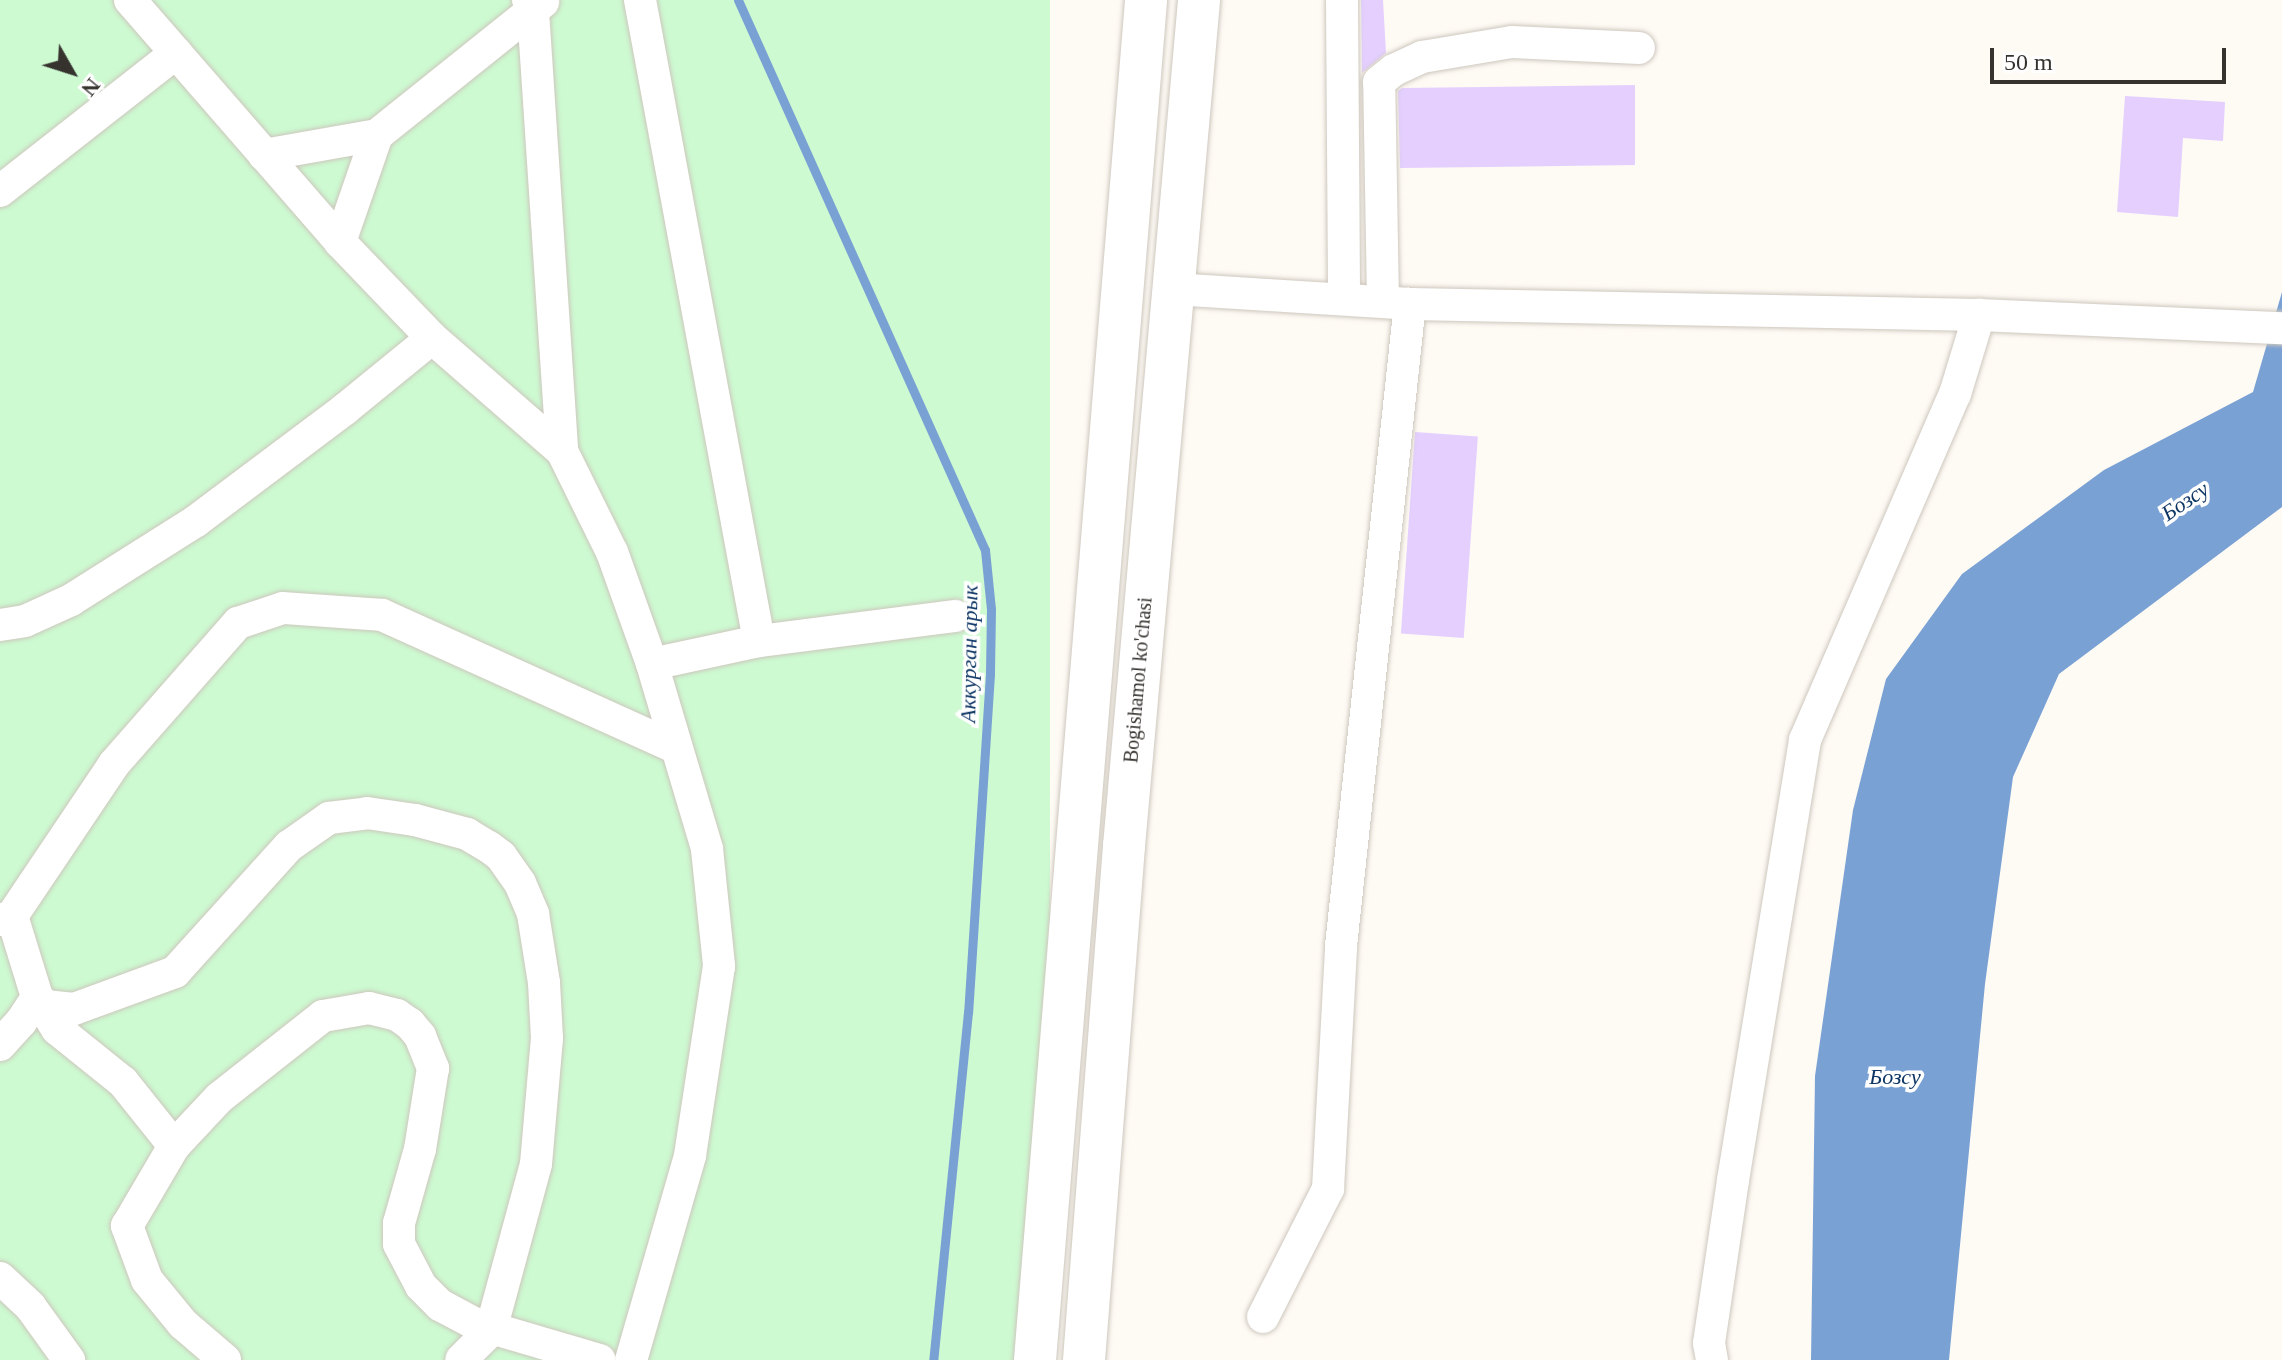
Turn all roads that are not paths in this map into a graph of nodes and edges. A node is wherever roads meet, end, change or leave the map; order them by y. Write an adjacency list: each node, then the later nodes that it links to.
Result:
1 (130, 0): 8 (lane)
2 (640, 0): 22 (lane)
3 (1199, 0): 13 (main road, Bogishamol ko'chasi)
4 (1342, 0): 14 (lane)
5 (535, 4): 9 (lane); 19 (lane)
6 (1139, 8): 25 (main road)
7 (1639, 48): 15 (lane)
8 (176, 53): 10 (lane); 11 (lane)
9 (377, 135): 10 (lane); 12 (lane)
10 (264, 155): 12 (lane)
11 (0, 191)
12 (340, 242): 18 (lane)
13 (1173, 289): 14 (lane); 26 (main road, Bogishamol ko'chasi)
14 (1344, 298): 15 (lane)
15 (1396, 302): 16 (lane); 32 (lane)
16 (1979, 315): 17 (lane); 41 (lane)
17 (2272, 326)
18 (432, 338): 19 (lane); 21 (lane)
19 (562, 451): 23 (lane)
20 (955, 616): 22 (lane)
21 (0, 625)
22 (759, 641): 23 (lane)
23 (652, 664): 24 (lane)
24 (674, 747): 27 (lane); 38 (lane)
25 (1076, 843): 26 (main road); 39 (main road)
26 (1124, 846): 40 (main road, Bogishamol ko'chasi)
27 (6, 918): 28 (lane)
28 (37, 997): 29 (lane); 30 (lane); 33 (lane)
29 (0, 1045)
30 (174, 1146): 33 (lane); 35 (lane)
31 (0, 1278): 34 (lane)
32 (1263, 1317)
33 (491, 1330): 36 (lane); 37 (lane)
34 (69, 1360)
35 (225, 1360)
36 (461, 1360)
37 (600, 1360)
38 (631, 1360)
39 (1035, 1360)
40 (1084, 1360)
41 (1712, 1360)

